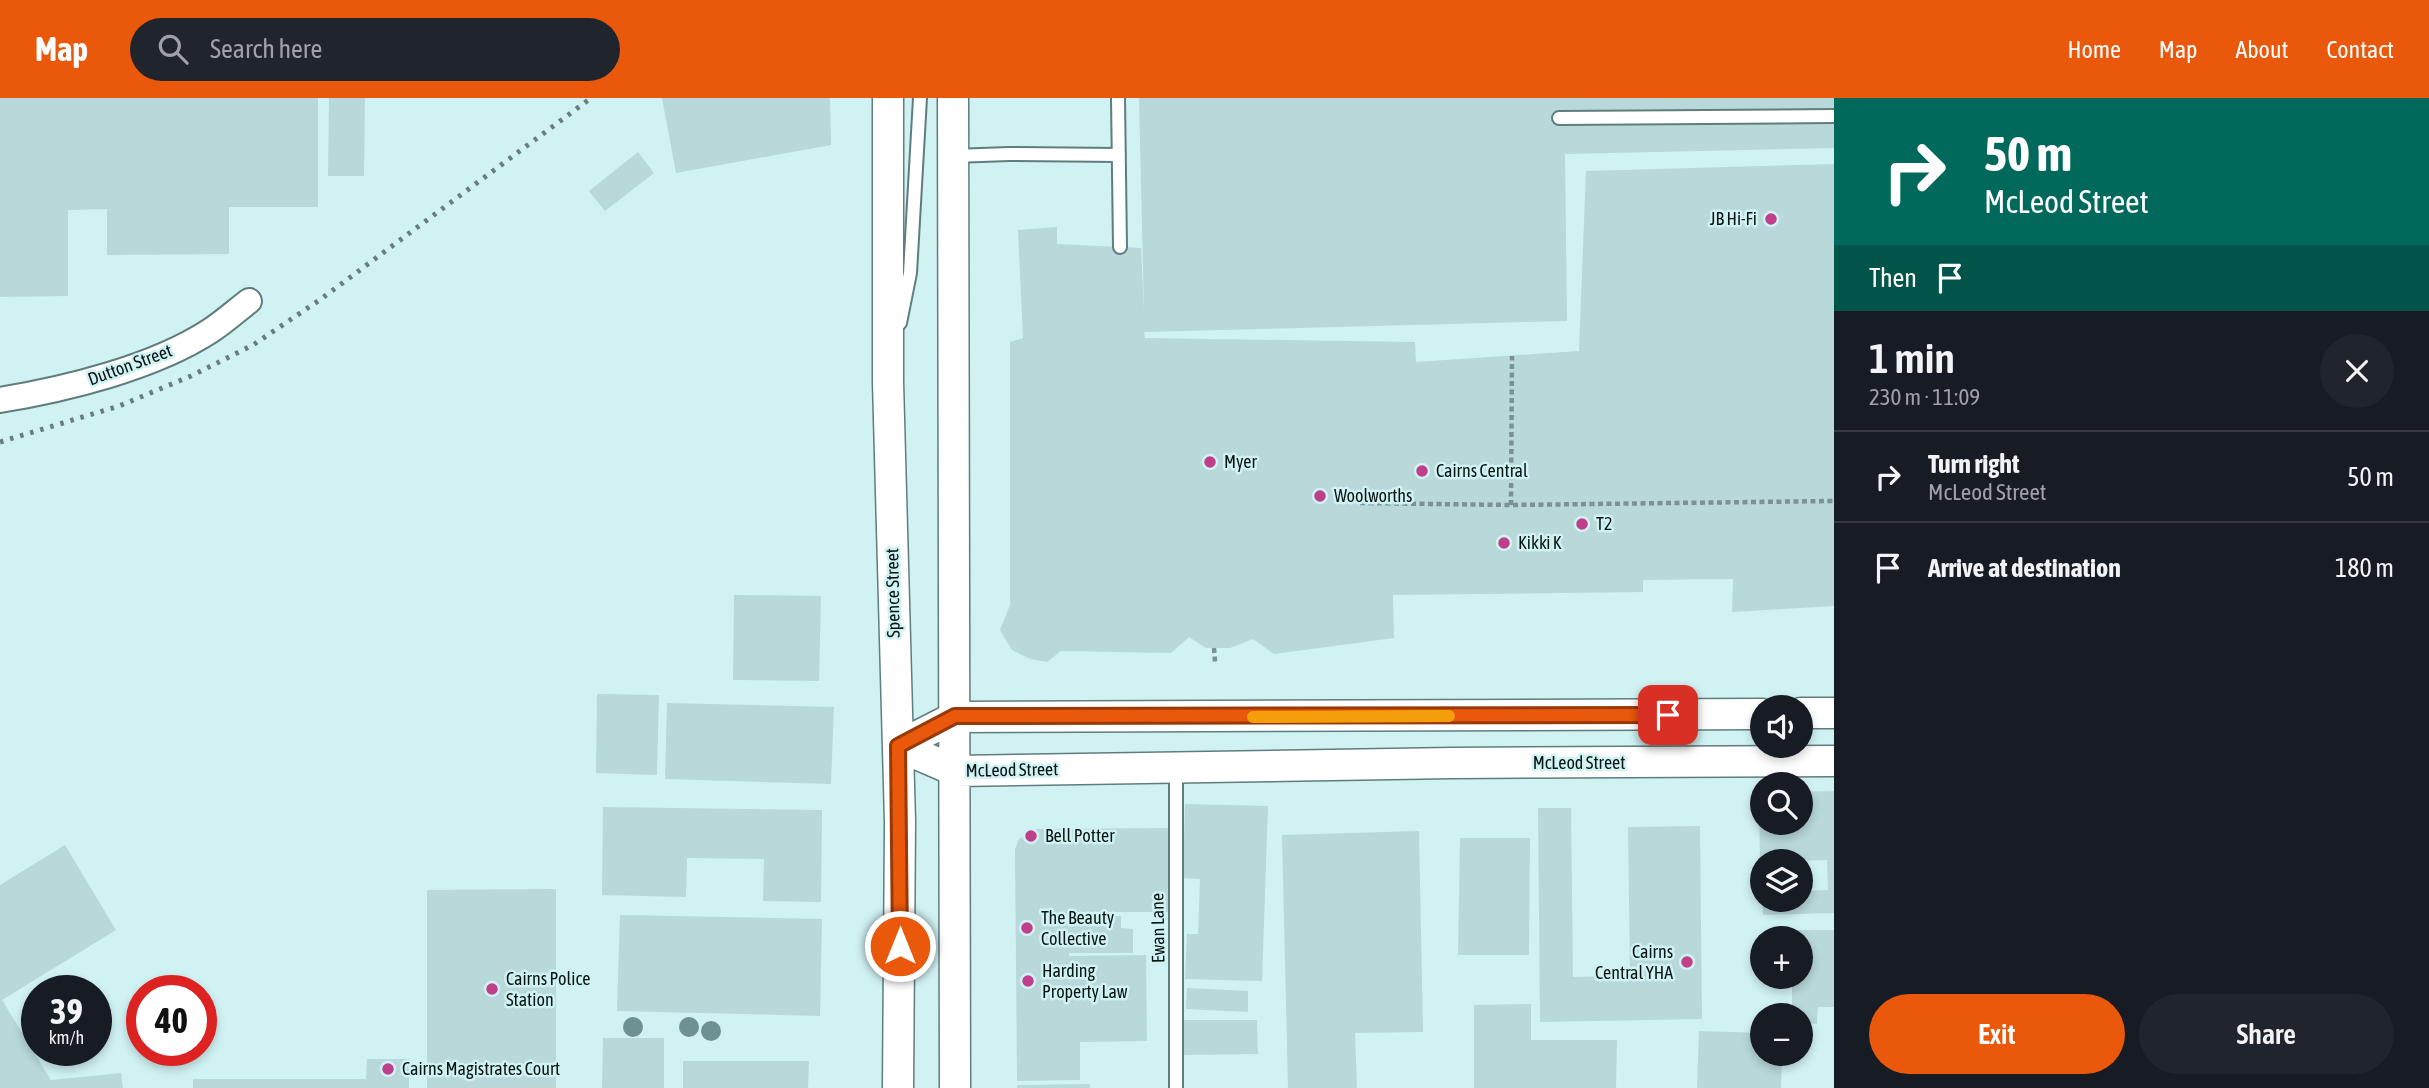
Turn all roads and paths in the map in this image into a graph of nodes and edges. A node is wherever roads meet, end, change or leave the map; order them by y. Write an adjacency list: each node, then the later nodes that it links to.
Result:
1 (888, 98): 12 (street, Spence Street)
2 (920, 98): 12 (lane)
3 (953, 98): 8 (street)
4 (1118, 98): 7 (lane)
5 (1834, 116): 6 (lane)
6 (1559, 118)
7 (1119, 155): 8 (lane); 9 (lane)
8 (953, 156): 22 (street)
9 (1120, 247)
10 (249, 301): 13 (street, Dutton Street)
11 (1512, 356): 16 (path)
12 (888, 382): 23 (street, Spence Street)
13 (0, 400)
14 (1834, 501): 16 (path)
15 (1360, 503): 16 (path)
16 (1511, 505)
17 (1214, 648): 18 (path)
18 (1215, 662)
19 (1813, 713): 20 (street)
20 (1834, 713)
21 (1750, 714): 22 (street)
22 (955, 716): 23 (street); 26 (street)
23 (898, 746): 26 (street, McLeod Street); 27 (street, Spence Street)
24 (1834, 761): 25 (street, McLeod Street)
25 (1176, 767): 26 (street, McLeod Street); 29 (lane, Ewan Lane)
26 (956, 771): 28 (street)
27 (898, 1088)
28 (955, 1088)
29 (1176, 1088)

